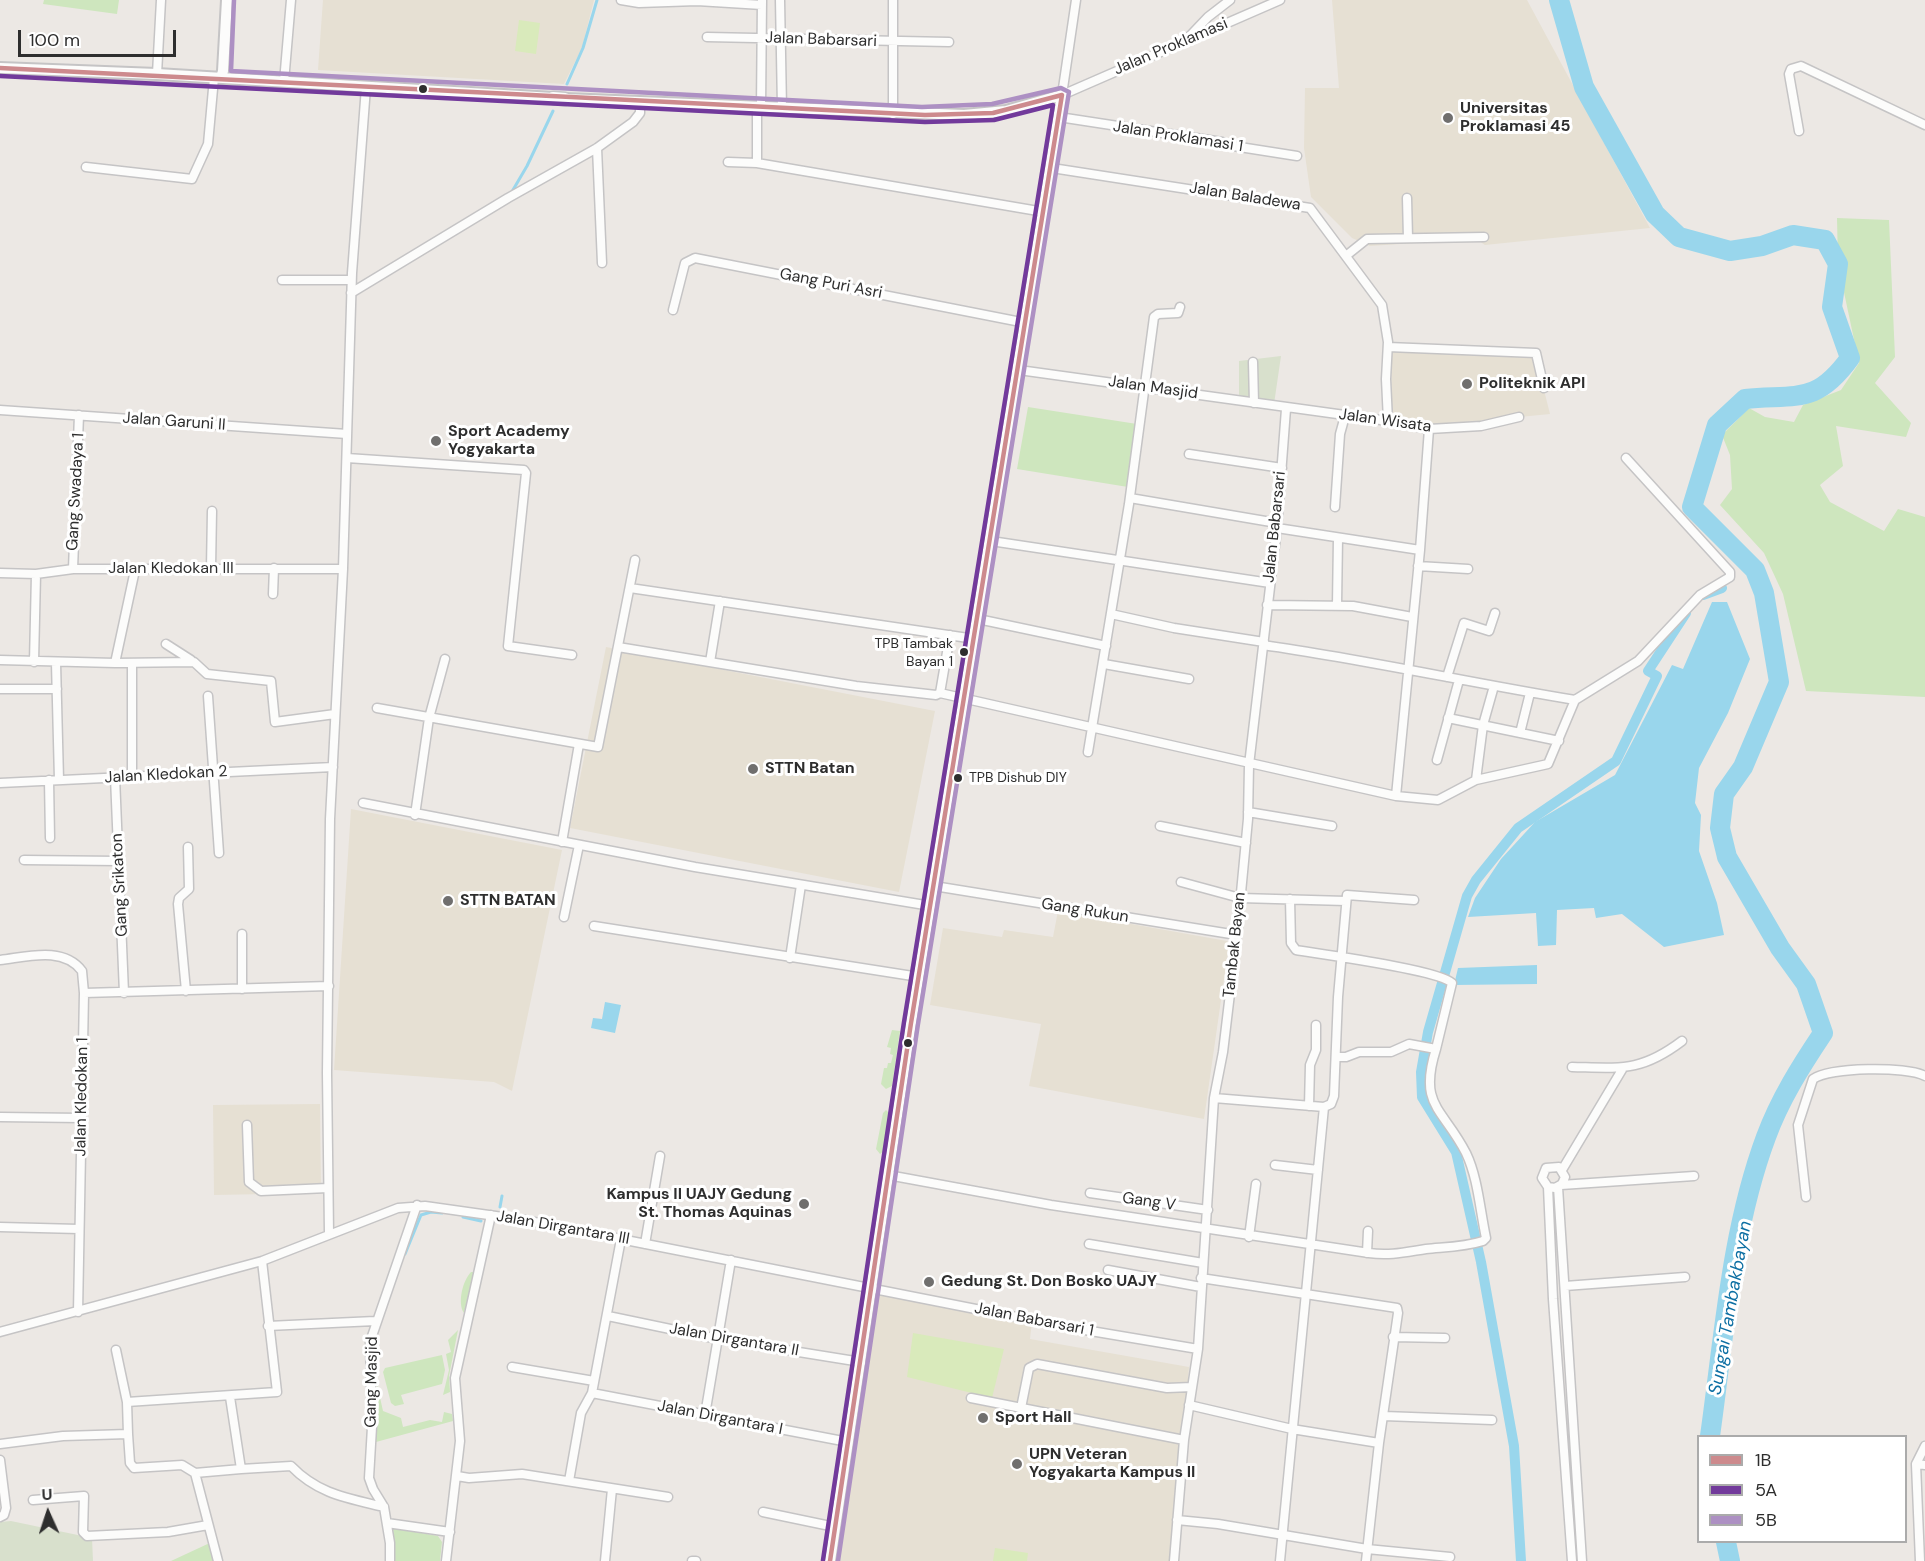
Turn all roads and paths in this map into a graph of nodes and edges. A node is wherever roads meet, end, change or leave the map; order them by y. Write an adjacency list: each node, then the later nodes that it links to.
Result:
1 (161, 0): 21 (street)
2 (223, 0): 22 (street)
3 (227, 0): 22 (street)
4 (291, 0): 23 (street)
5 (621, 0): 11 (street)
6 (780, 0): 16 (street)
7 (893, 0): 18 (street, Jalan Babarsari)
8 (1076, 0): 25 (street)
9 (1230, 0): 17 (street)
10 (1280, 0): 17 (street, Jalan Proklamasi)
11 (639, 1): 12 (street)
12 (697, 1): 13 (street)
13 (762, 2): 15 (street)
14 (707, 37): 15 (street, Jalan Babarsari)
15 (762, 38): 16 (street, Jalan Babarsari); 27 (street)
16 (781, 38): 18 (street, Jalan Babarsari); 28 (street)
17 (1186, 41): 25 (street, Jalan Proklamasi)
18 (893, 42): 19 (street); 29 (street)
19 (949, 42)
20 (0, 68): 21 (street)
21 (157, 74): 22 (street)
22 (217, 78): 23 (street); 37 (street)
23 (284, 82): 24 (street)
24 (366, 87): 26 (street); 46 (street)
25 (1062, 94): 29 (street); 30 (street)
26 (640, 103): 27 (street); 33 (street)
27 (759, 107): 28 (street); 36 (street)
28 (782, 108): 29 (street)
29 (893, 114)
30 (1059, 117): 34 (street, Jalan Proklamasi 1); 38 (street)
31 (1925, 125): 32 (street)
32 (1799, 131)
33 (597, 148): 44 (street); 47 (street)
34 (1297, 156)
35 (728, 162): 36 (street)
36 (757, 163): 40 (street)
37 (86, 167)
38 (1052, 168): 40 (street); 43 (street, Jalan Baladewa)
39 (1407, 198): 42 (street)
40 (1044, 212): 50 (street)
41 (1484, 237): 42 (street)
42 (1408, 238): 43 (street)
43 (1347, 255): 51 (street, Jalan Baladewa)
44 (602, 263)
45 (282, 280): 46 (street)
46 (351, 280): 47 (street)
47 (351, 293): 64 (street)
48 (1180, 307): 54 (street)
49 (674, 310): 50 (street, Gang Puri Asri)
50 (1026, 323): 53 (street)
51 (1388, 347): 55 (street); 62 (street, Jalan Baladewa)
52 (1253, 362): 56 (street)
53 (1019, 370): 54 (street, Jalan Masjid); 74 (street)
54 (1144, 386): 56 (street, Jalan Masjid); 69 (street)
55 (1544, 388)
56 (1254, 403): 57 (street, Jalan Masjid)
57 (1286, 408): 60 (street, Jalan Wisata); 68 (street, Jalan Babarsari)
58 (0, 410): 59 (street, Jalan Garuni II)
59 (79, 415): 64 (street, Jalan Garuni II); 79 (street, Gang Swadaya 1)
60 (1345, 416): 62 (street, Jalan Wisata); 70 (street)
61 (1519, 417): 63 (street, Jalan Wisata)
62 (1388, 421): 63 (street, Jalan Wisata)
63 (1429, 429): 75 (street)
64 (348, 434): 66 (street)
65 (1189, 454): 68 (street)
66 (347, 458): 83 (street); 103 (street)
67 (1626, 458): 124 (street)
68 (1282, 468): 72 (street, Jalan Babarsari)
69 (1130, 498): 72 (street); 76 (street)
70 (1335, 507)
71 (212, 511): 80 (street)
72 (1277, 526): 73 (street); 87 (street, Jalan Babarsari)
73 (1338, 538): 75 (street); 92 (street)
74 (991, 542): 76 (street); 96 (street)
75 (1420, 550): 78 (street)
76 (1120, 559): 87 (street); 94 (street)
77 (635, 560): 88 (street)
78 (1418, 566): 82 (street); 95 (street)
79 (73, 568): 84 (street, Jalan Kledokan III); 86 (street, Jalan Kledokan III)
80 (210, 568): 81 (street, Jalan Kledokan III); 84 (street, Jalan Kledokan III)
81 (274, 568): 83 (street, Jalan Kledokan III); 89 (street)
82 (1468, 568)
83 (343, 569): 126 (street)
84 (135, 570): 110 (street)
85 (0, 573): 86 (street, Jalan Kledokan III)
86 (36, 574): 106 (street)
87 (1270, 583): 91 (street, Jalan Babarsari)
88 (630, 588): 90 (street); 102 (street)
89 (273, 594)
90 (720, 601): 97 (street); 108 (street)
91 (1267, 605): 92 (street); 99 (street, Jalan Babarsari)
92 (1338, 605): 95 (street)
93 (1495, 613): 114 (street)
94 (1111, 614): 99 (street); 101 (street)
95 (1412, 617): 113 (street)
96 (978, 619): 98 (street); 101 (street)
97 (950, 635): 98 (street); 120 (street)
98 (975, 639): 123 (street)
99 (1263, 643): 113 (street); 136 (street, Tambak Bayan)
100 (166, 644): 107 (street)
101 (1106, 646): 112 (street)
102 (618, 647): 108 (street); 133 (street)
103 (572, 656)
104 (445, 659): 127 (street)
105 (0, 660): 106 (street)
106 (33, 662): 109 (street)
107 (194, 662): 111 (street); 126 (street)
108 (710, 662): 120 (street)
109 (56, 663): 110 (street); 119 (street)
110 (115, 663): 111 (street)
111 (132, 663): 140 (street)
112 (1104, 664): 115 (street); 130 (street)
113 (1408, 668): 114 (street); 145 (street)
114 (1447, 677): 116 (street)
115 (1189, 679)
116 (1459, 680): 117 (street); 128 (street)
117 (1494, 686): 121 (street); 129 (street)
118 (0, 689): 119 (street)
119 (57, 689): 142 (street)
120 (940, 693): 123 (street)
121 (1530, 693): 124 (street); 131 (street)
122 (208, 696): 138 (street)
123 (965, 699): 130 (street); 161 (street)
124 (1575, 700): 132 (street)
125 (377, 708): 127 (street)
126 (335, 714): 137 (street)
127 (429, 718): 133 (street); 148 (street)
128 (1448, 718): 129 (street); 135 (street)
129 (1484, 725): 131 (street); 143 (street)
130 (1093, 727): 134 (street); 136 (street)
131 (1520, 733): 132 (street)
132 (1559, 741): 143 (street)
133 (579, 744): 152 (street)
134 (1088, 752)
135 (1437, 760)
136 (1249, 765): 145 (street); 147 (street, Tambak Bayan)
137 (333, 767): 138 (street, Jalan Kledokan 2); 175 (street)
138 (211, 772): 140 (street, Jalan Kledokan 2); 156 (street)
139 (115, 777): 140 (street, Jalan Kledokan 2); 142 (street, Jalan Kledokan 2); 158 (street, Gang Srikaton)
140 (132, 777)
141 (49, 780): 142 (street, Jalan Kledokan 2); 144 (street, Jalan Kledokan 2); 151 (street)
142 (59, 780)
143 (1476, 780): 145 (street)
144 (0, 783)
145 (1395, 796)
146 (363, 803): 148 (street)
147 (1248, 812): 150 (street); 153 (street, Tambak Bayan)
148 (415, 815): 152 (street)
149 (1160, 826): 153 (street)
150 (1332, 826)
151 (50, 838)
152 (562, 842): 154 (street)
153 (1246, 843): 162 (street, Tambak Bayan)
154 (579, 845): 160 (street); 167 (street)
155 (188, 847): 177 (street)
156 (219, 853)
157 (24, 860): 158 (street)
158 (119, 861): 179 (street, Gang Srikaton)
159 (1181, 882): 162 (street)
160 (801, 885): 166 (street); 171 (street)
161 (934, 886): 166 (street); 170 (street, Gang Rukun)
162 (1240, 898): 163 (street); 170 (street, Tambak Bayan)
163 (1290, 899): 165 (street); 172 (street)
164 (1414, 900): 165 (street)
165 (1346, 901): 172 (street)
166 (931, 906): 174 (street)
167 (564, 917)
168 (594, 926): 171 (street)
169 (242, 934): 176 (street)
170 (1237, 935): 187 (street, Tambak Bayan)
171 (790, 958): 174 (street)
172 (1343, 958): 182 (street); 183 (street)
173 (0, 960): 178 (street, Jalan Kledokan 1)
174 (919, 977): 197 (street)
175 (329, 986): 176 (street); 202 (street)
176 (242, 989): 177 (street)
177 (186, 991): 179 (street)
178 (84, 993): 179 (street); 191 (street, Jalan Kledokan 1)
179 (124, 993)
180 (1316, 1025): 188 (street)
181 (1682, 1041): 185 (street)
182 (1435, 1048): 183 (street); 220 (street)
183 (1337, 1057): 189 (street)
184 (1572, 1067): 185 (street)
185 (1619, 1068): 195 (street)
186 (1925, 1076): 204 (street)
187 (1214, 1098): 188 (street); 206 (street, Tambak Bayan)
188 (1309, 1106): 189 (street)
189 (1324, 1107): 196 (street)
190 (0, 1117): 191 (street)
191 (81, 1118): 211 (street, Jalan Kledokan 1)
192 (247, 1125): 202 (street)
193 (660, 1156): 217 (street)
194 (1275, 1165): 196 (street)
195 (1561, 1168): 200 (street); 201 (street)
196 (1318, 1170): 219 (street)
197 (888, 1175): 212 (street); 228 (street)
198 (1694, 1176): 200 (street)
199 (1256, 1184): 215 (street)
200 (1561, 1186): 201 (street); 208 (street)
201 (1548, 1187): 210 (street)
202 (328, 1188): 214 (street)
203 (1090, 1193): 206 (street, Gang V)
204 (1806, 1197)
205 (417, 1205): 207 (street, Jalan Dirgantara III); 214 (street, Jalan Dirgantara III); 234 (street, Gang Masjid)
206 (1208, 1210): 212 (street, Tambak Bayan)
207 (491, 1215): 216 (street, Jalan Dirgantara III); 268 (street)
208 (1561, 1226): 210 (street); 227 (street)
209 (0, 1227): 211 (street)
210 (1549, 1228): 231 (street)
211 (79, 1229): 232 (street, Jalan Kledokan 1)
212 (1206, 1230): 215 (street); 223 (street, Tambak Bayan)
213 (1368, 1231): 220 (street)
214 (329, 1233): 222 (street, Jalan Dirgantara III)
215 (1249, 1237): 219 (street)
216 (621, 1239): 217 (street, Jalan Dirgantara III); 233 (street)
217 (645, 1244): 221 (street, Jalan Dirgantara III)
218 (1089, 1244): 223 (street)
219 (1310, 1245): 220 (street); 229 (street)
220 (1367, 1253)
221 (730, 1260): 228 (street, Jalan Dirgantara III); 239 (street)
222 (262, 1261): 232 (street, Jalan Dirgantara III); 235 (street)
223 (1203, 1263): 226 (street, Tambak Bayan)
224 (1108, 1270): 226 (street)
225 (1685, 1277): 227 (street)
226 (1201, 1282): 229 (street); 240 (street, Tambak Bayan)
227 (1565, 1286): 230 (street)
228 (871, 1288): 240 (street, Jalan Babarsari 1); 242 (street)
229 (1305, 1293): 237 (street); 257 (street)
230 (1565, 1298): 231 (street); 243 (street)
231 (1553, 1299): 244 (street)
232 (78, 1312): 236 (street, Jalan Dirgantara III)
233 (608, 1316): 239 (street, Jalan Dirgantara II); 246 (street)
234 (375, 1321): 235 (street); 273 (street, Gang Masjid)
235 (268, 1326): 249 (street)
236 (0, 1332)
237 (1393, 1337): 238 (street); 255 (street)
238 (1444, 1338)
239 (718, 1339): 242 (street, Jalan Dirgantara II); 254 (street)
240 (1198, 1348): 247 (street, Tambak Bayan)
241 (116, 1350): 251 (street)
242 (861, 1362): 260 (street)
243 (1569, 1362): 244 (street); 281 (street)
244 (1558, 1363): 280 (street)
245 (512, 1367): 246 (street)
246 (594, 1381): 248 (street)
247 (1192, 1387): 252 (street, Tambak Bayan); 253 (street)
248 (592, 1394): 254 (street, Jalan Dirgantara I); 269 (street)
249 (230, 1397): 251 (street); 266 (street)
250 (971, 1398): 253 (street)
251 (127, 1402): 258 (street)
252 (1189, 1405): 257 (street); 259 (street, Tambak Bayan)
253 (1021, 1408): 259 (street)
254 (705, 1415): 260 (street, Jalan Dirgantara I)
255 (1384, 1416): 256 (street); 261 (street)
256 (1492, 1420)
257 (1292, 1429): 261 (street); 283 (street)
258 (128, 1434): 262 (street); 267 (street)
259 (1184, 1440): 276 (street, Tambak Bayan)
260 (848, 1442): 279 (street)
261 (1379, 1443): 284 (street)
262 (0, 1444)
263 (1925, 1446): 265 (street)
264 (0, 1460): 275 (street)
265 (1920, 1464): 296 (street)
266 (242, 1469): 267 (street); 273 (street)
267 (195, 1473): 278 (street)
268 (457, 1476): 269 (street); 282 (street)
269 (569, 1481): 270 (street)
270 (612, 1489): 271 (street); 289 (street)
271 (668, 1497)
272 (33, 1500): 278 (street)
273 (384, 1507): 277 (street, Gang Masjid)
274 (763, 1512): 279 (street)
275 (0, 1517)
276 (1177, 1520): 283 (street); 291 (street, Tambak Bayan)
277 (387, 1523): 282 (street); 287 (street, Gang Masjid)
278 (208, 1526): 286 (street)
279 (835, 1527): 290 (street)
280 (1570, 1530): 281 (street); 294 (street)
281 (1580, 1530): 295 (street)
282 (450, 1532): 288 (street)
283 (1282, 1536): 284 (street); 292 (street)
284 (1367, 1549): 285 (street); 293 (street)
285 (1450, 1557)
286 (218, 1561)
287 (390, 1561)
288 (446, 1561)
289 (605, 1561)
290 (830, 1561)
291 (1174, 1561)
292 (1280, 1561)
293 (1366, 1561)
294 (1572, 1561)
295 (1582, 1561)
296 (1920, 1561)

